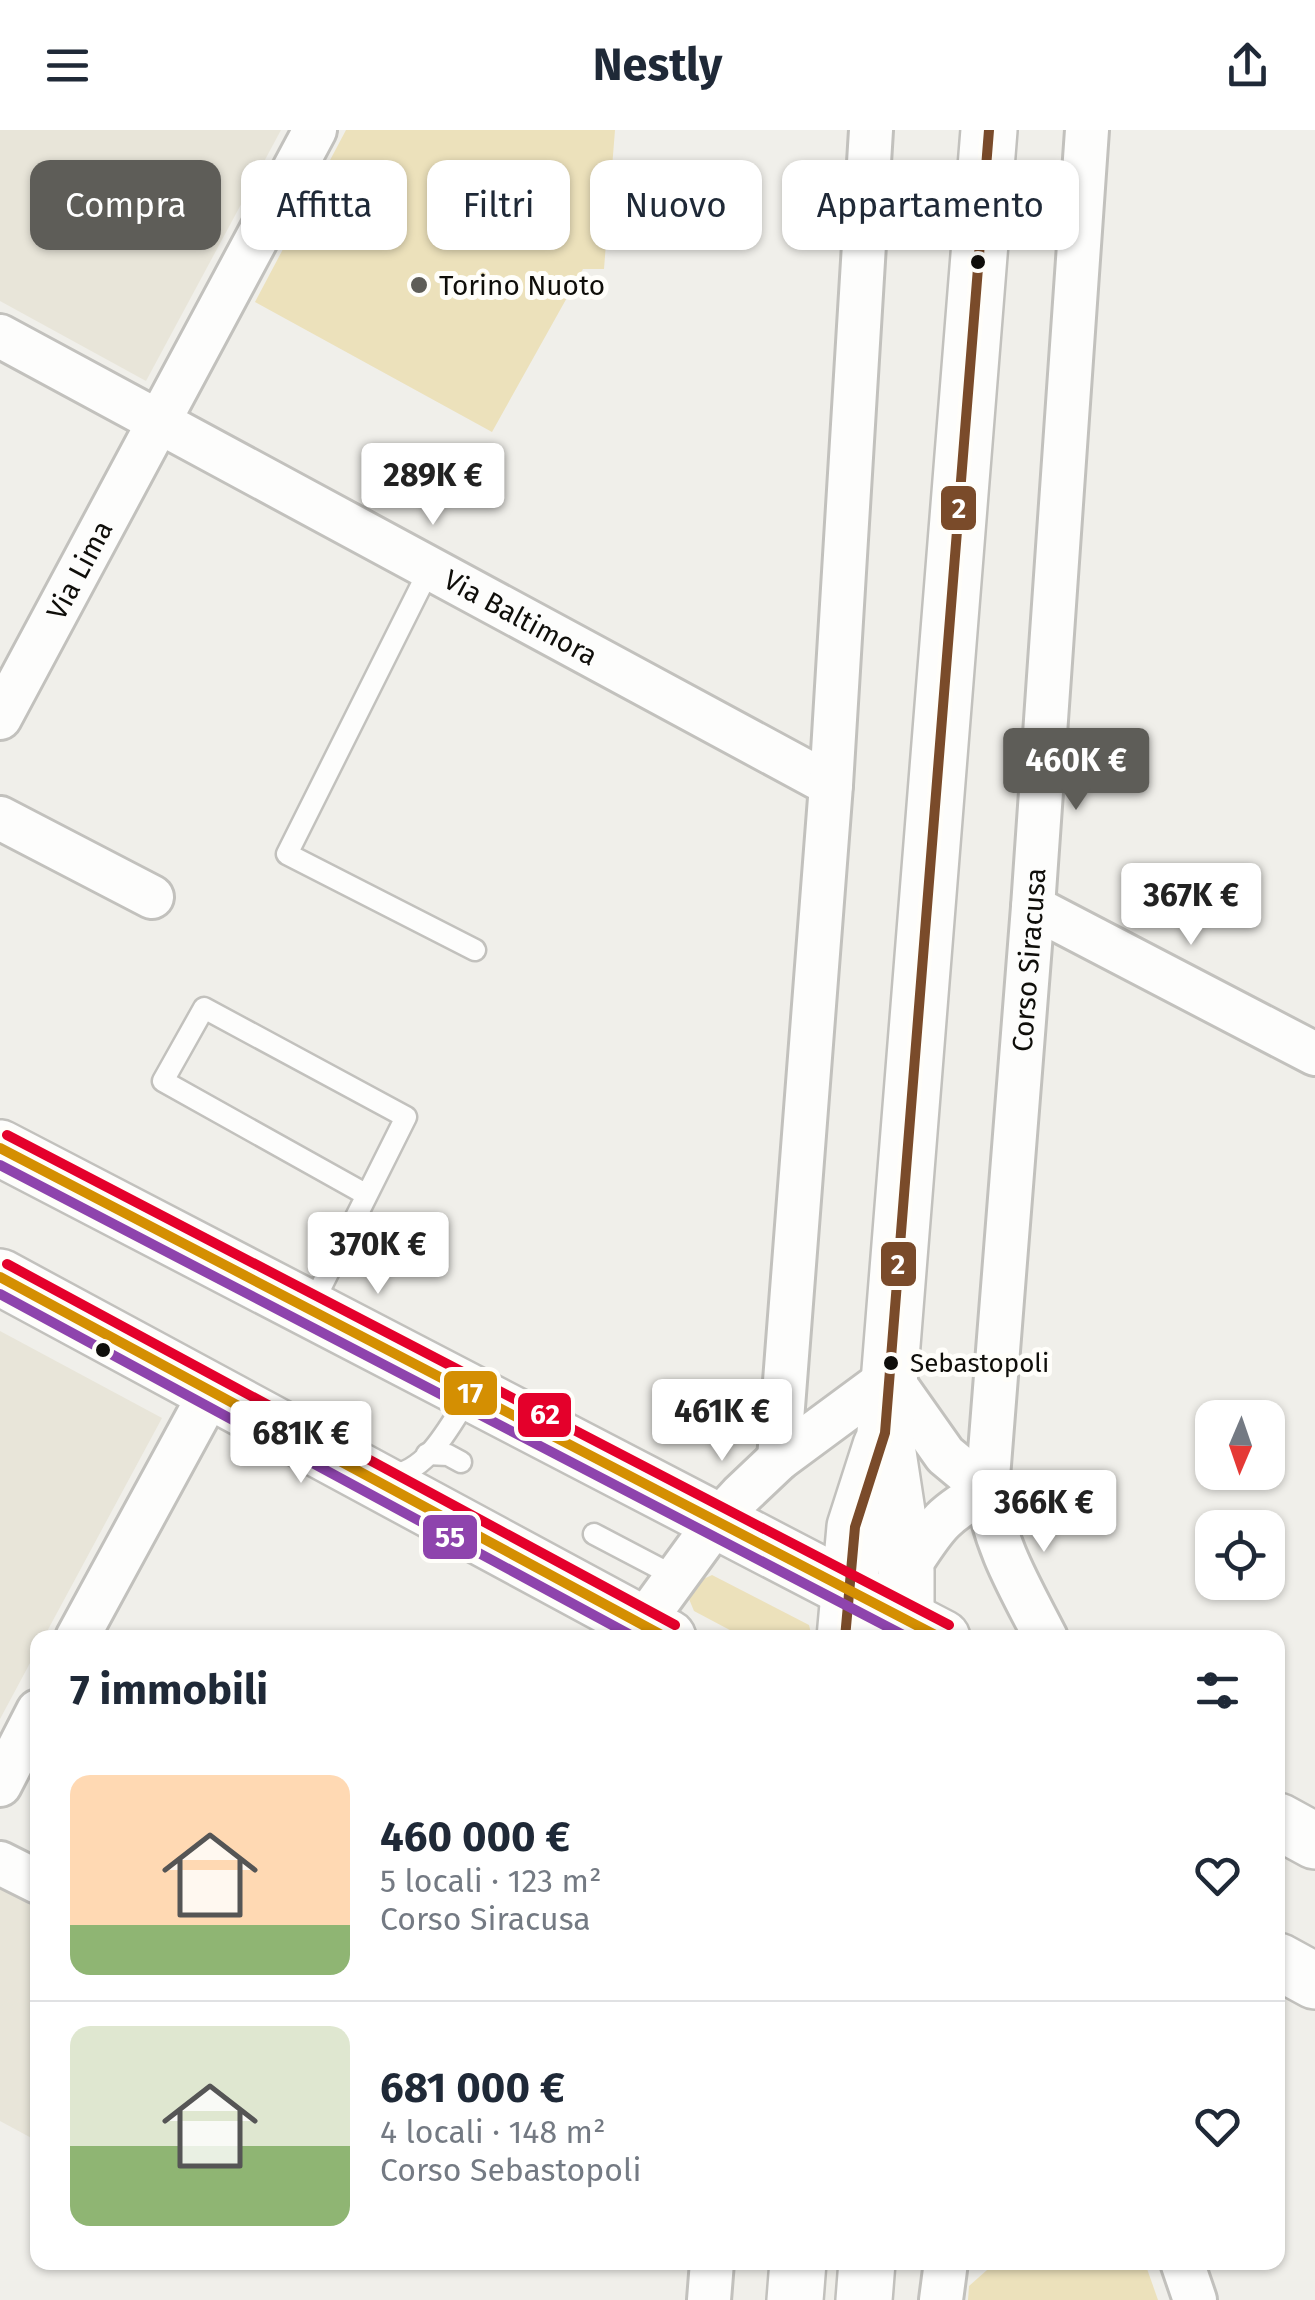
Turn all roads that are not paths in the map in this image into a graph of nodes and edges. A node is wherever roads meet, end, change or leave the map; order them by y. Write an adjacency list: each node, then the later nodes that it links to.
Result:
1 (315, 130): 6 (street, Via Lima)
2 (872, 130): 9 (street)
3 (1087, 130): 12 (street, Corso Siracusa)
4 (990, 131): 19 (main road)
5 (0, 336): 6 (street, Via Baltimora)
6 (160, 422): 7 (street, Via Baltimora); 8 (street, Via Lima)
7 (430, 568): 9 (street, Via Baltimora); 13 (lane)
8 (0, 718)
9 (831, 784): 24 (street)
10 (0, 818): 11 (street)
11 (152, 897)
12 (1033, 907): 14 (street); 27 (street, Corso Siracusa)
13 (474, 950)
14 (1315, 1054)
15 (0, 1148): 18 (main road)
16 (368, 1195): 16 (lane); 18 (lane)
17 (0, 1277): 20 (main road)
18 (310, 1309): 21 (main road)
19 (890, 1377): 22 (main road); 24 (street); 27 (street)
20 (212, 1390): 26 (main road); 33 (street)
21 (471, 1393): 23 (lane); 28 (main road)
22 (886, 1433): 31 (main road); 32 (main road)
23 (428, 1454): 25 (lane); 26 (lane)
24 (779, 1459): 28 (street)
25 (461, 1462)
26 (366, 1473): 34 (main road)
27 (986, 1490): 32 (street); 36 (street, Corso Siracusa)
28 (717, 1521): 30 (street); 31 (main road)
29 (594, 1534): 30 (lane)
30 (676, 1578): 35 (street)
31 (847, 1613): 32 (main road)
32 (915, 1616)
33 (81, 1630)
34 (648, 1630)
35 (654, 1630)
36 (1042, 1630)
37 (30, 1727): 38 (street)
38 (0, 1785)
39 (1285, 1825): 40 (main road)
40 (1315, 1841)
41 (0, 1862): 42 (street)
42 (30, 1878)
43 (1285, 1964): 44 (main road)
44 (1315, 1981)
45 (711, 2270): 50 (street)
46 (797, 2270): 51 (main road)
47 (866, 2270): 52 (main road)
48 (945, 2270): 53 (street)
49 (1185, 2270): 54 (street)
50 (709, 2300)
51 (795, 2300)
52 (864, 2300)
53 (941, 2300)
54 (1195, 2300)

